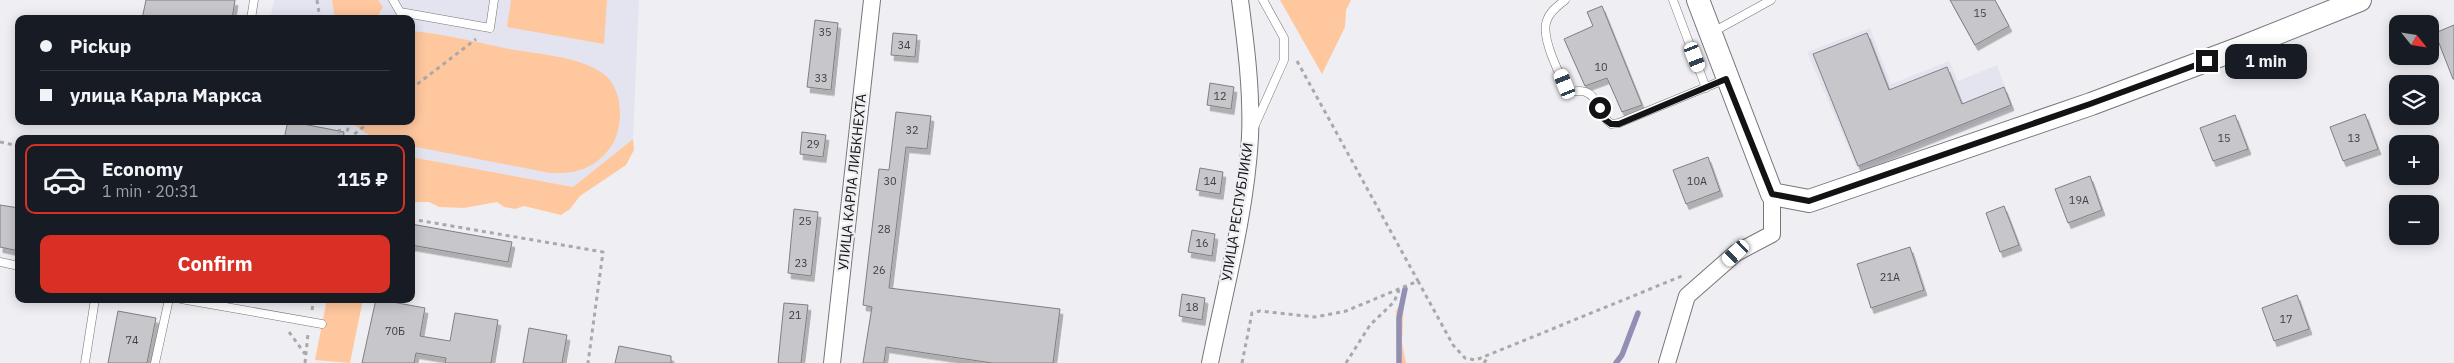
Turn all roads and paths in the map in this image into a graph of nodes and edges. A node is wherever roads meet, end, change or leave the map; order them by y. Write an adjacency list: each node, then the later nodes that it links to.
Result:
1 (254, 0): 15 (lane)
2 (317, 0): 16 (path)
3 (393, 0): 14 (lane)
4 (402, 0): 14 (lane)
5 (494, 0): 17 (lane)
6 (872, 0): 42 (street, УЛИЦА КАРЛА ЛИБКНЕХТА)
7 (1240, 0): 24 (street, УЛИЦА РЕСПУБЛИКИ)
8 (1263, 0): 19 (lane)
9 (1565, 0): 20 (lane)
10 (1673, 0): 20 (lane)
11 (1698, 0): 18 (street)
12 (1771, 0): 18 (lane)
13 (2360, 0): 27 (street)
14 (400, 12): 17 (lane)
15 (252, 15)
16 (319, 15)
17 (490, 28): 21 (path)
18 (1709, 35): 20 (street)
19 (1284, 38): 24 (lane); 32 (path)
20 (1716, 83): 27 (street)
21 (415, 86)
22 (366, 125): 23 (path)
23 (353, 135)
24 (1250, 136): 43 (street, УЛИЦА РЕСПУБЛИКИ)
25 (0, 142): 26 (path)
26 (15, 145)
27 (1772, 194): 47 (street)
28 (415, 220): 41 (path)
29 (0, 262): 30 (lane)
30 (15, 265)
31 (1690, 272): 38 (path)
32 (1418, 281): 33 (path); 38 (path)
33 (1399, 289): 44 (path); 45 (path)
34 (94, 303): 39 (lane)
35 (168, 303): 40 (lane)
36 (204, 303): 37 (lane)
37 (322, 324)
38 (1488, 356): 46 (path)
39 (85, 363)
40 (155, 363)
41 (588, 363)
42 (832, 363)
43 (1210, 363)
44 (1242, 363)
45 (1346, 363)
46 (1484, 363)
47 (1667, 363)

